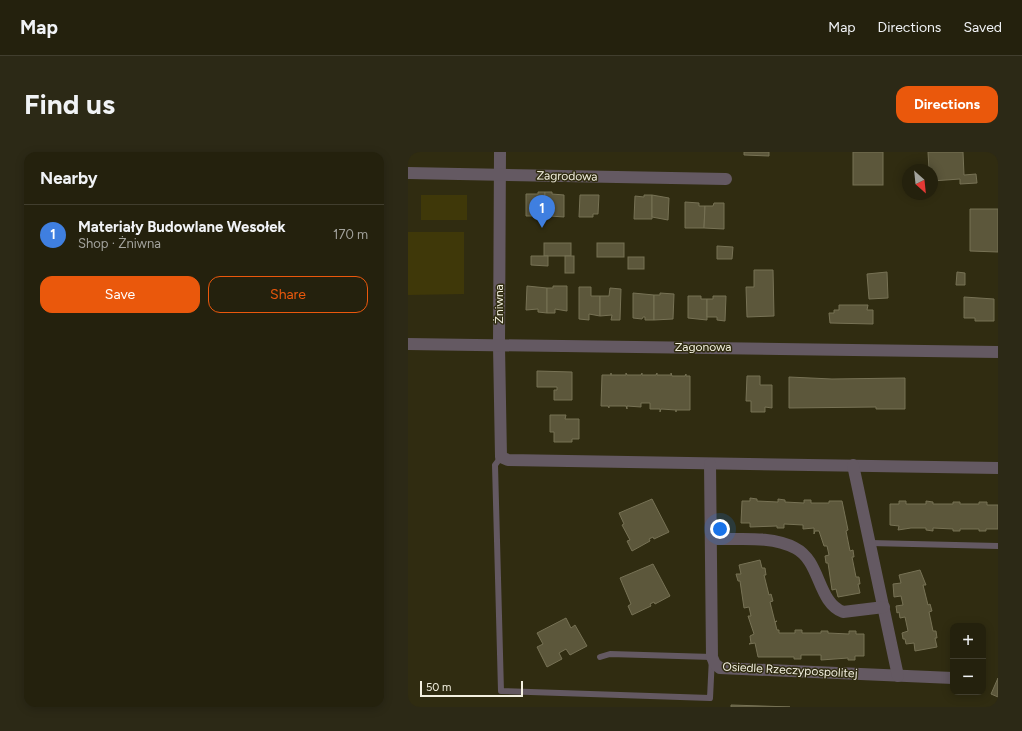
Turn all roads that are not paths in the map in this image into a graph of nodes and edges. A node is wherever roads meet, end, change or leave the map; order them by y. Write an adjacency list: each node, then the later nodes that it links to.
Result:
1 (500, 152): 3 (street, Żniwna)
2 (408, 173): 3 (street, Zagrodowa)
3 (500, 174): 4 (street, Zagrodowa); 6 (street, Żniwna)
4 (726, 179)
5 (408, 344): 6 (street, Zagonowa)
6 (499, 346): 7 (street, Zagonowa); 8 (street, Żniwna)
7 (998, 352)
8 (502, 457): 9 (street); 17 (lane)
9 (710, 464): 10 (street); 12 (street, Osiedle Rzeczypospolitej)
10 (853, 465): 11 (street); 13 (street)
11 (998, 468)
12 (711, 539): 15 (street); 17 (street, Osiedle Rzeczypospolitej)
13 (870, 543): 14 (lane); 15 (street)
14 (998, 546)
15 (884, 607): 18 (street)
16 (600, 657): 17 (lane)
17 (712, 657): 18 (street, Osiedle Rzeczypospolitej)
18 (898, 676): 19 (street, Osiedle Rzeczypospolitej)
19 (950, 678)

